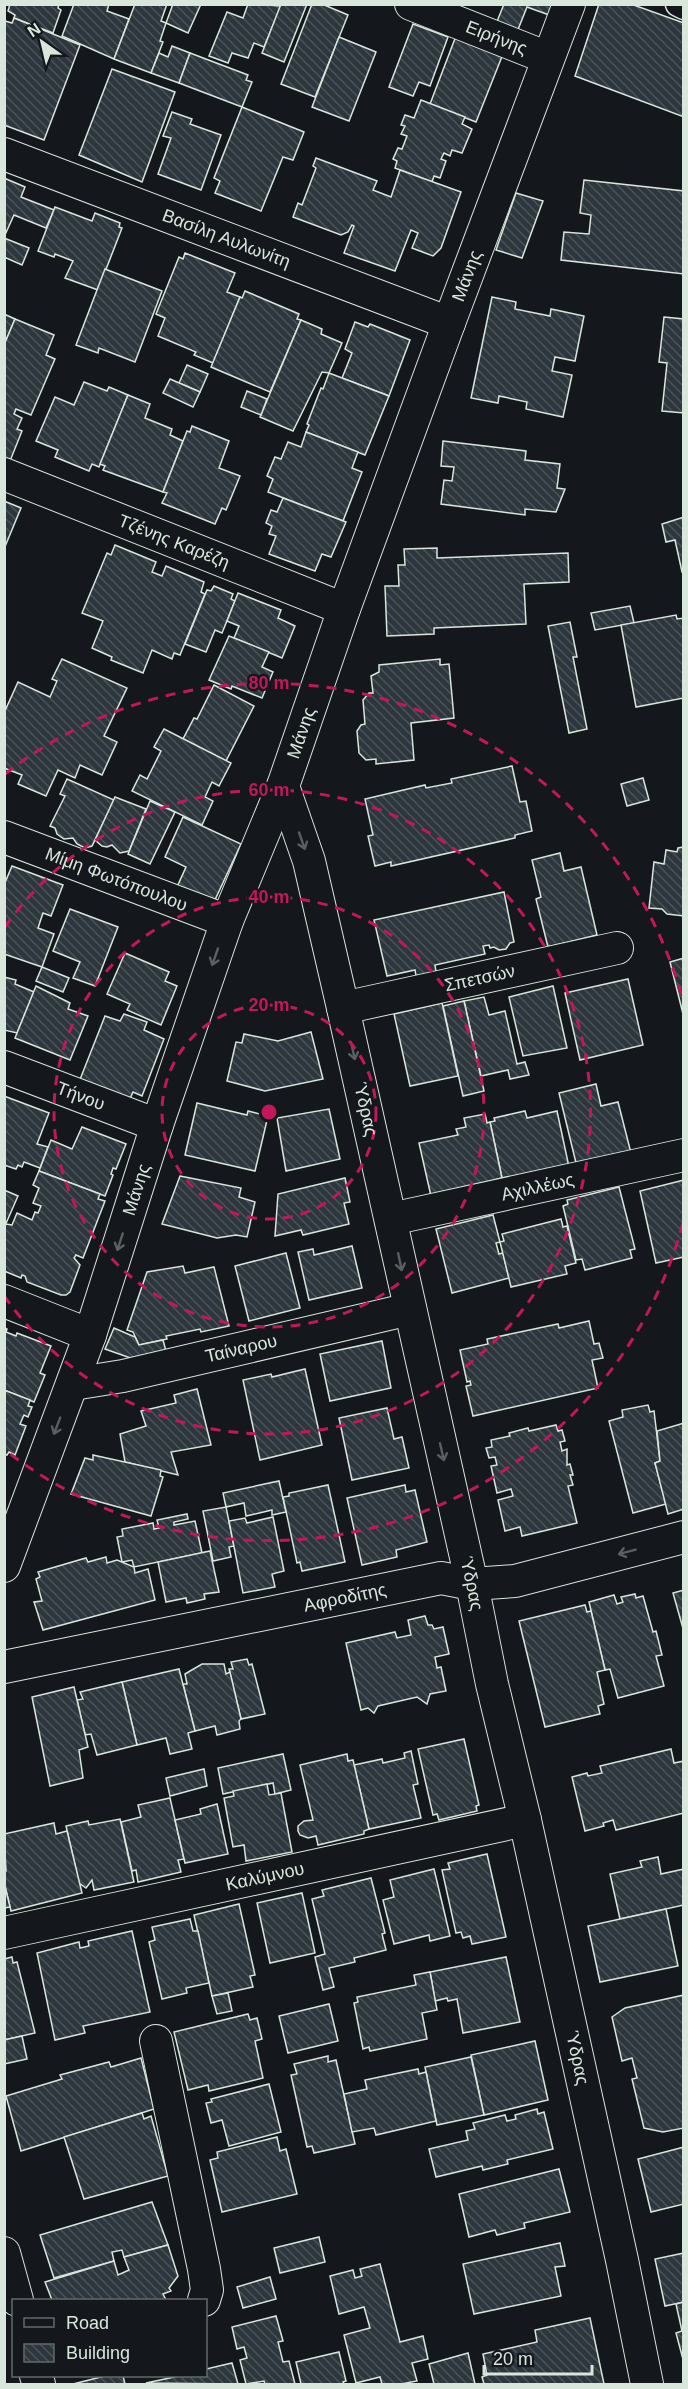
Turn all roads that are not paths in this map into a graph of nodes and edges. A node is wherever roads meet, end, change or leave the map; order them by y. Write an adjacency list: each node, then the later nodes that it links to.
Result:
1 (411, 4): 5 (street, Ειρήνης)
2 (569, 4): 5 (street, Μάνης)
3 (678, 4): 4 (street)
4 (684, 7)
5 (548, 58): 7 (street, Μάνης)
6 (4, 153): 7 (street, Βασίλη Αυλωνίτη)
7 (448, 323): 9 (street, Μάνης)
8 (4, 474): 9 (street, Τζένης Καρέζη)
9 (344, 609): 10 (street, Μάνης)
10 (283, 786): 12 (street, Μάνης); 14 (street, Ύδρας, one-way to 14)
11 (4, 837): 12 (street, Μίμη Φωτόπουλου)
12 (227, 921): 16 (street, Μάνης, one-way to 16)
13 (617, 948): 14 (street, Σπετσών)
14 (343, 1008): 18 (street, Ύδρας, one-way to 18)
15 (4, 1067): 16 (street, Τήνου)
16 (157, 1125): 21 (street, Μάνης, one-way to 21)
17 (684, 1155): 18 (street, Αχιλλέως)
18 (391, 1219): 20 (street, Ύδρας, one-way to 20)
19 (4, 1301): 21 (street)
20 (410, 1309): 22 (street, Ταίναρου); 26 (street, Ύδρας, one-way to 26)
21 (90, 1335): 22 (street, Μάνης)
22 (73, 1383): 23 (street, Μάνης, one-way to 23)
23 (16, 1499): 25 (street, Μάνης)
24 (684, 1537): 26 (street, Αφροδίτης, one-way to 26)
25 (4, 1566)
26 (472, 1584): 27 (street, Αφροδίτης); 28 (street, Ύδρας)
27 (4, 1667)
28 (525, 1820): 29 (street, Καλύμνου); 34 (street, Ύδρας)
29 (4, 1933)
30 (156, 2041): 33 (street)
31 (4, 2253): 32 (street)
32 (16, 2299)
33 (205, 2299)
34 (647, 2385)

